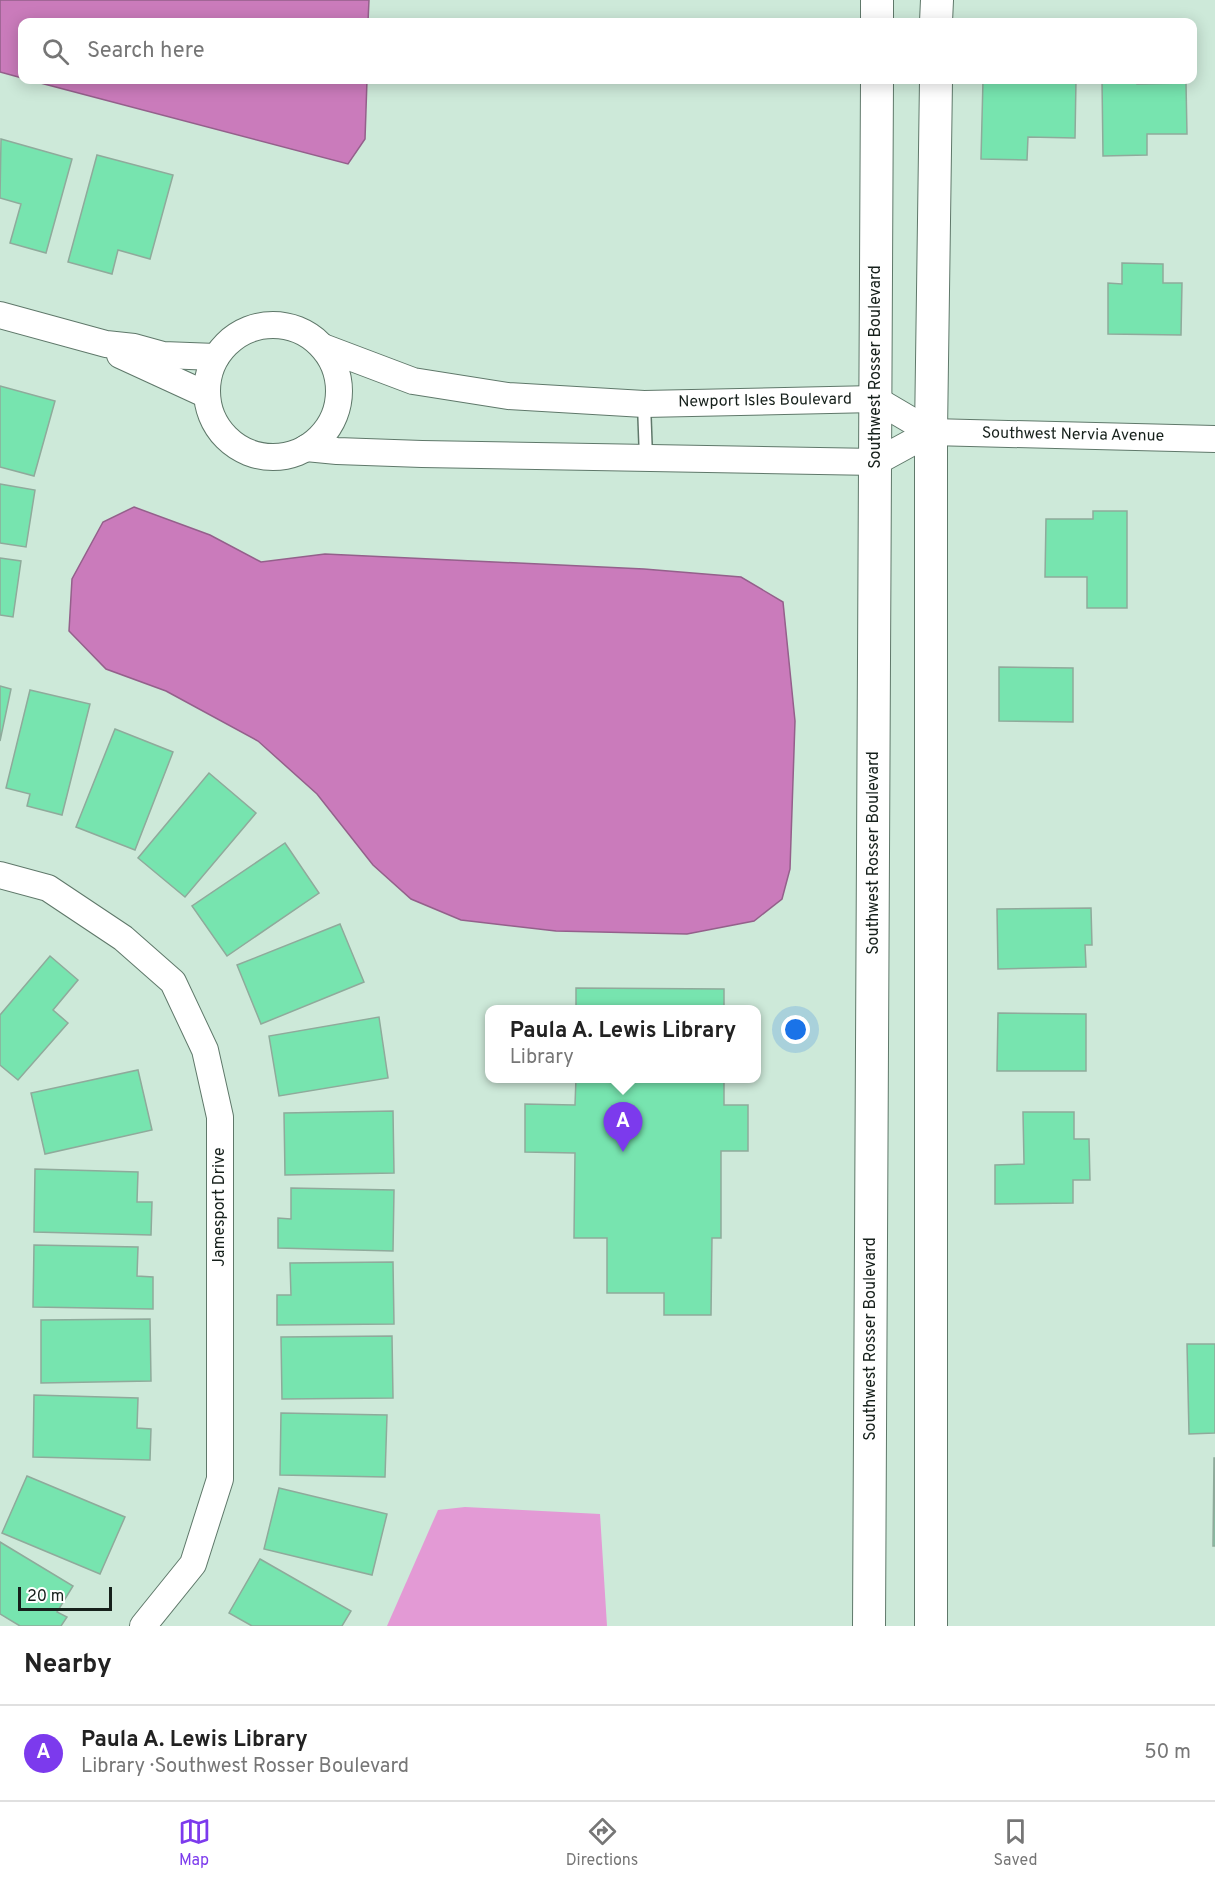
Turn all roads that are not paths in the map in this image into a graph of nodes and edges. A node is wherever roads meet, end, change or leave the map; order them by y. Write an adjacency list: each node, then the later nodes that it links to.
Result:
1 (877, 0): 3 (street)
2 (937, 0): 4 (street)
3 (877, 18)
4 (936, 18)
5 (877, 84): 12 (street, Southwest Rosser Boulevard)
6 (936, 84): 14 (street)
7 (0, 315): 8 (street)
8 (106, 344): 10 (street); 11 (street)
9 (323, 347): 10 (street); 13 (street, Newport Isles Boulevard); 16 (street)
10 (216, 357): 11 (street)
11 (207, 395): 16 (street)
12 (875, 399): 13 (street, Newport Isles Boulevard); 14 (street, Newport Isles Boulevard); 18 (street, Southwest Rosser Boulevard)
13 (644, 404): 17 (lane)
14 (931, 432): 15 (street, Southwest Nervia Avenue); 18 (street); 22 (street)
15 (1215, 439)
16 (306, 448): 17 (street)
17 (646, 458): 18 (street)
18 (876, 462): 21 (street, Southwest Rosser Boulevard)
19 (0, 875): 20 (street, Jamesport Drive)
20 (143, 1626)
21 (870, 1626)
22 (931, 1626)

